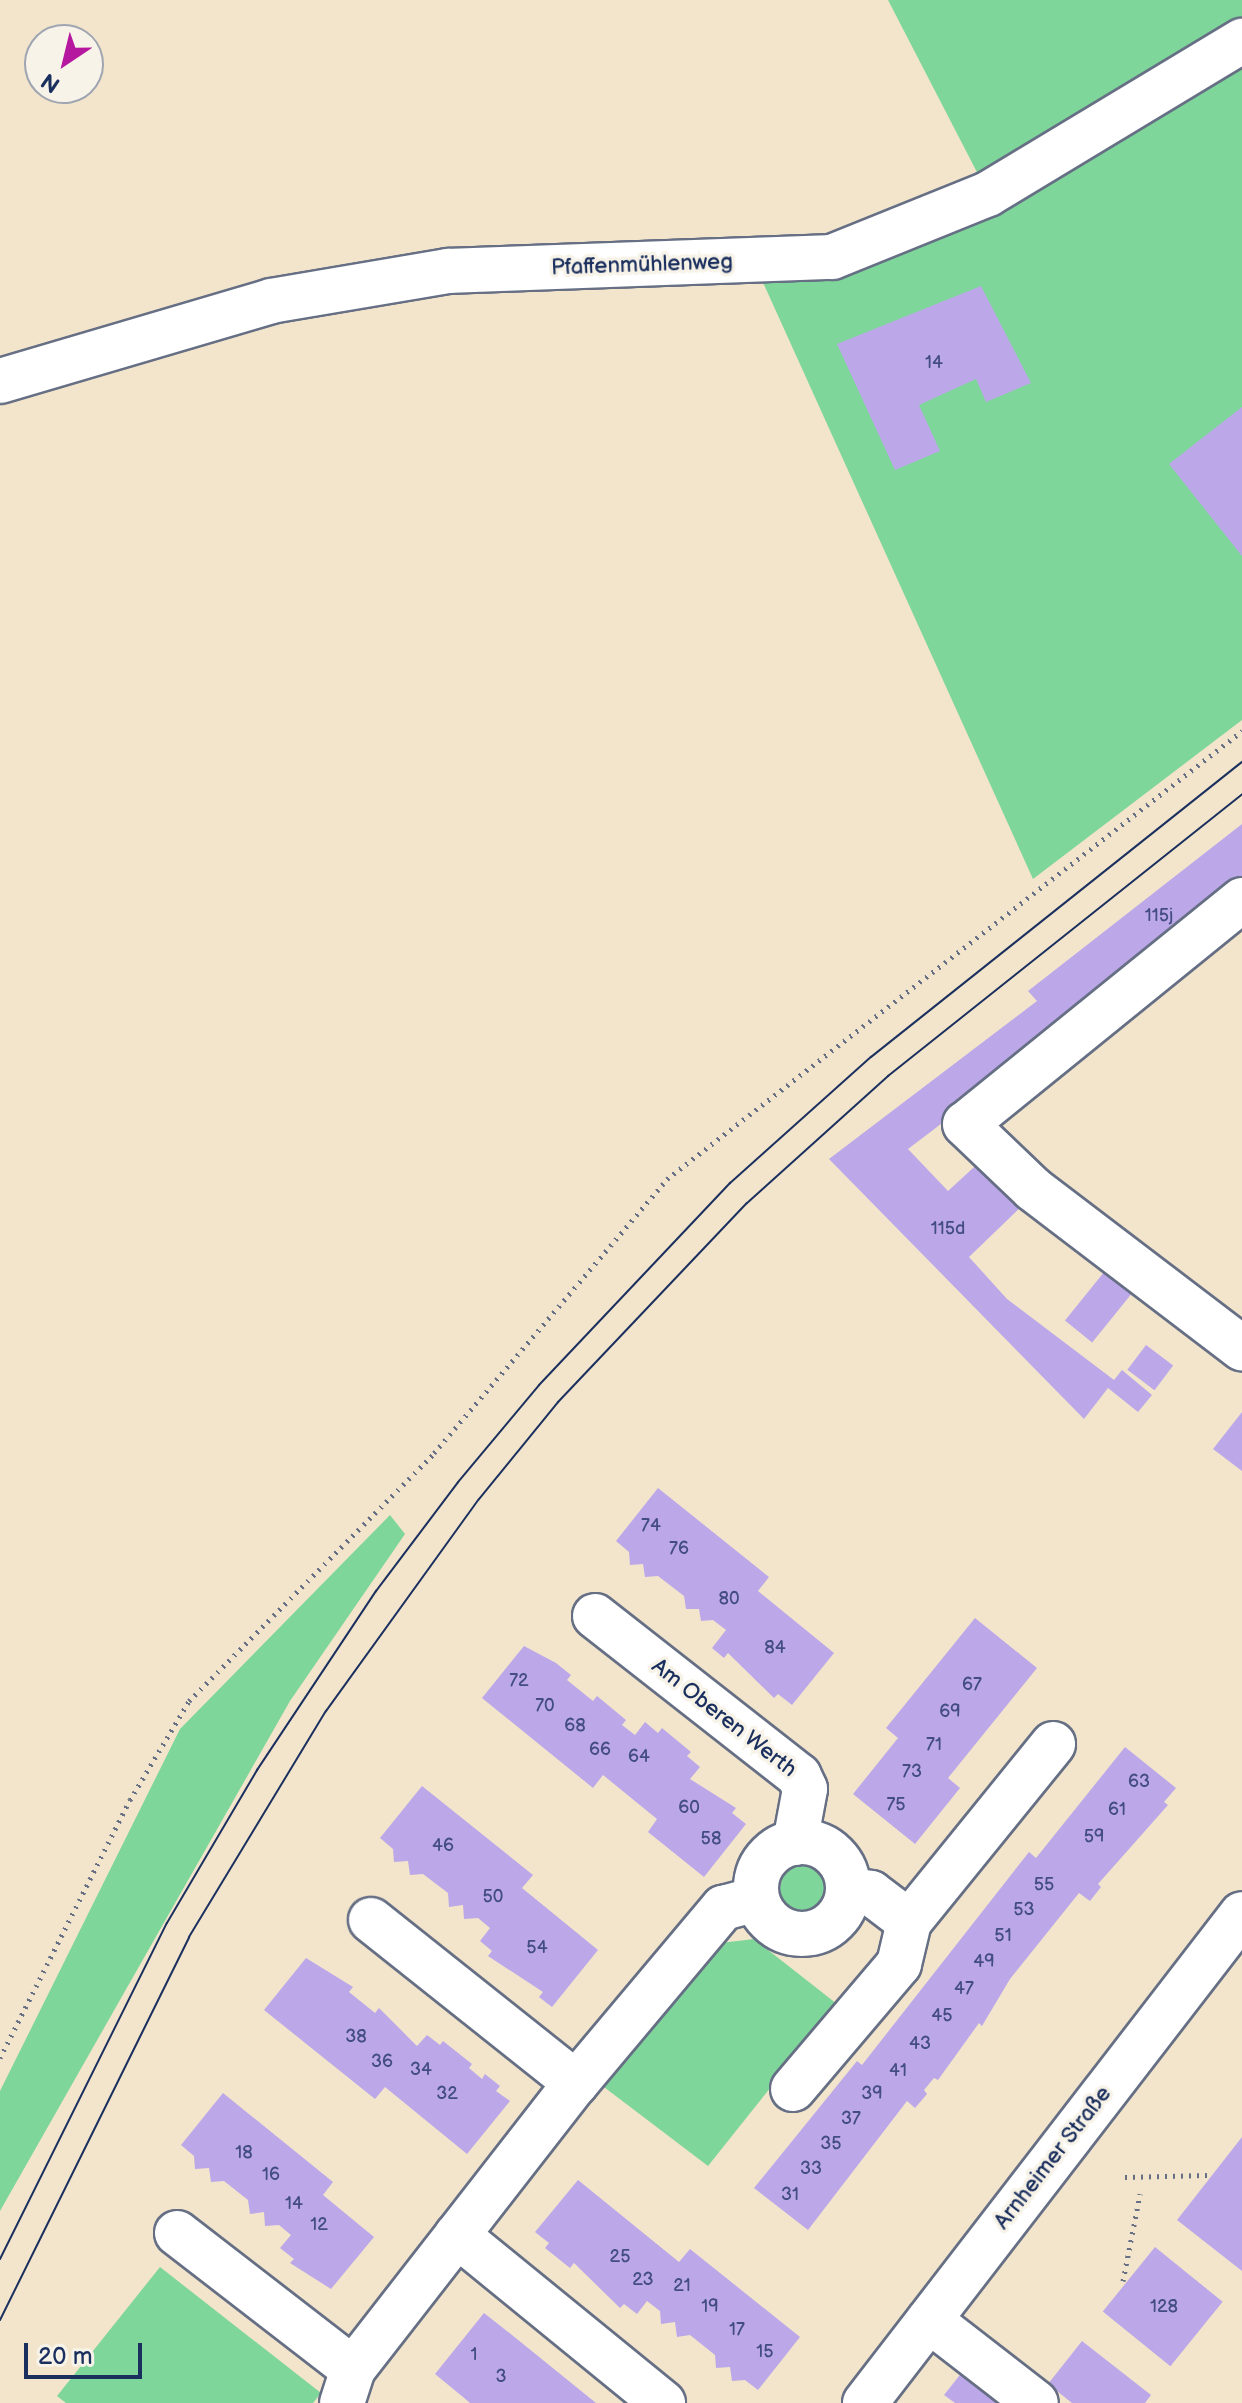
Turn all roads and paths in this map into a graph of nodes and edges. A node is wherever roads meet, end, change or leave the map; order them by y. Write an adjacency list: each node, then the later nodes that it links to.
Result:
1 (1242, 41): 2 (street, Pfaffenmühlenweg)
2 (0, 381)
3 (1242, 731): 14 (path)
4 (1242, 900): 5 (street)
5 (1242, 1348)
6 (595, 1616): 8 (street, Am Oberen Werth)
7 (1053, 1744): 13 (street)
8 (795, 1843): 9 (street); 10 (street)
9 (848, 1890): 10 (street); 13 (street)
10 (757, 1899): 15 (street)
11 (1242, 1914): 23 (street, Arnheimer Straße)
12 (371, 1920): 15 (street)
13 (909, 1922): 16 (street)
14 (0, 2058)
15 (576, 2083): 21 (street)
16 (793, 2089)
17 (1207, 2175): 18 (path)
18 (1125, 2177)
19 (1140, 2194): 22 (path)
20 (177, 2233): 24 (street)
21 (457, 2235): 24 (street); 25 (street)
22 (1123, 2281)
23 (929, 2320): 26 (street, Arnheimer Straße); 27 (street)
24 (347, 2386)
25 (663, 2403)
26 (865, 2403)
27 (1036, 2403)

